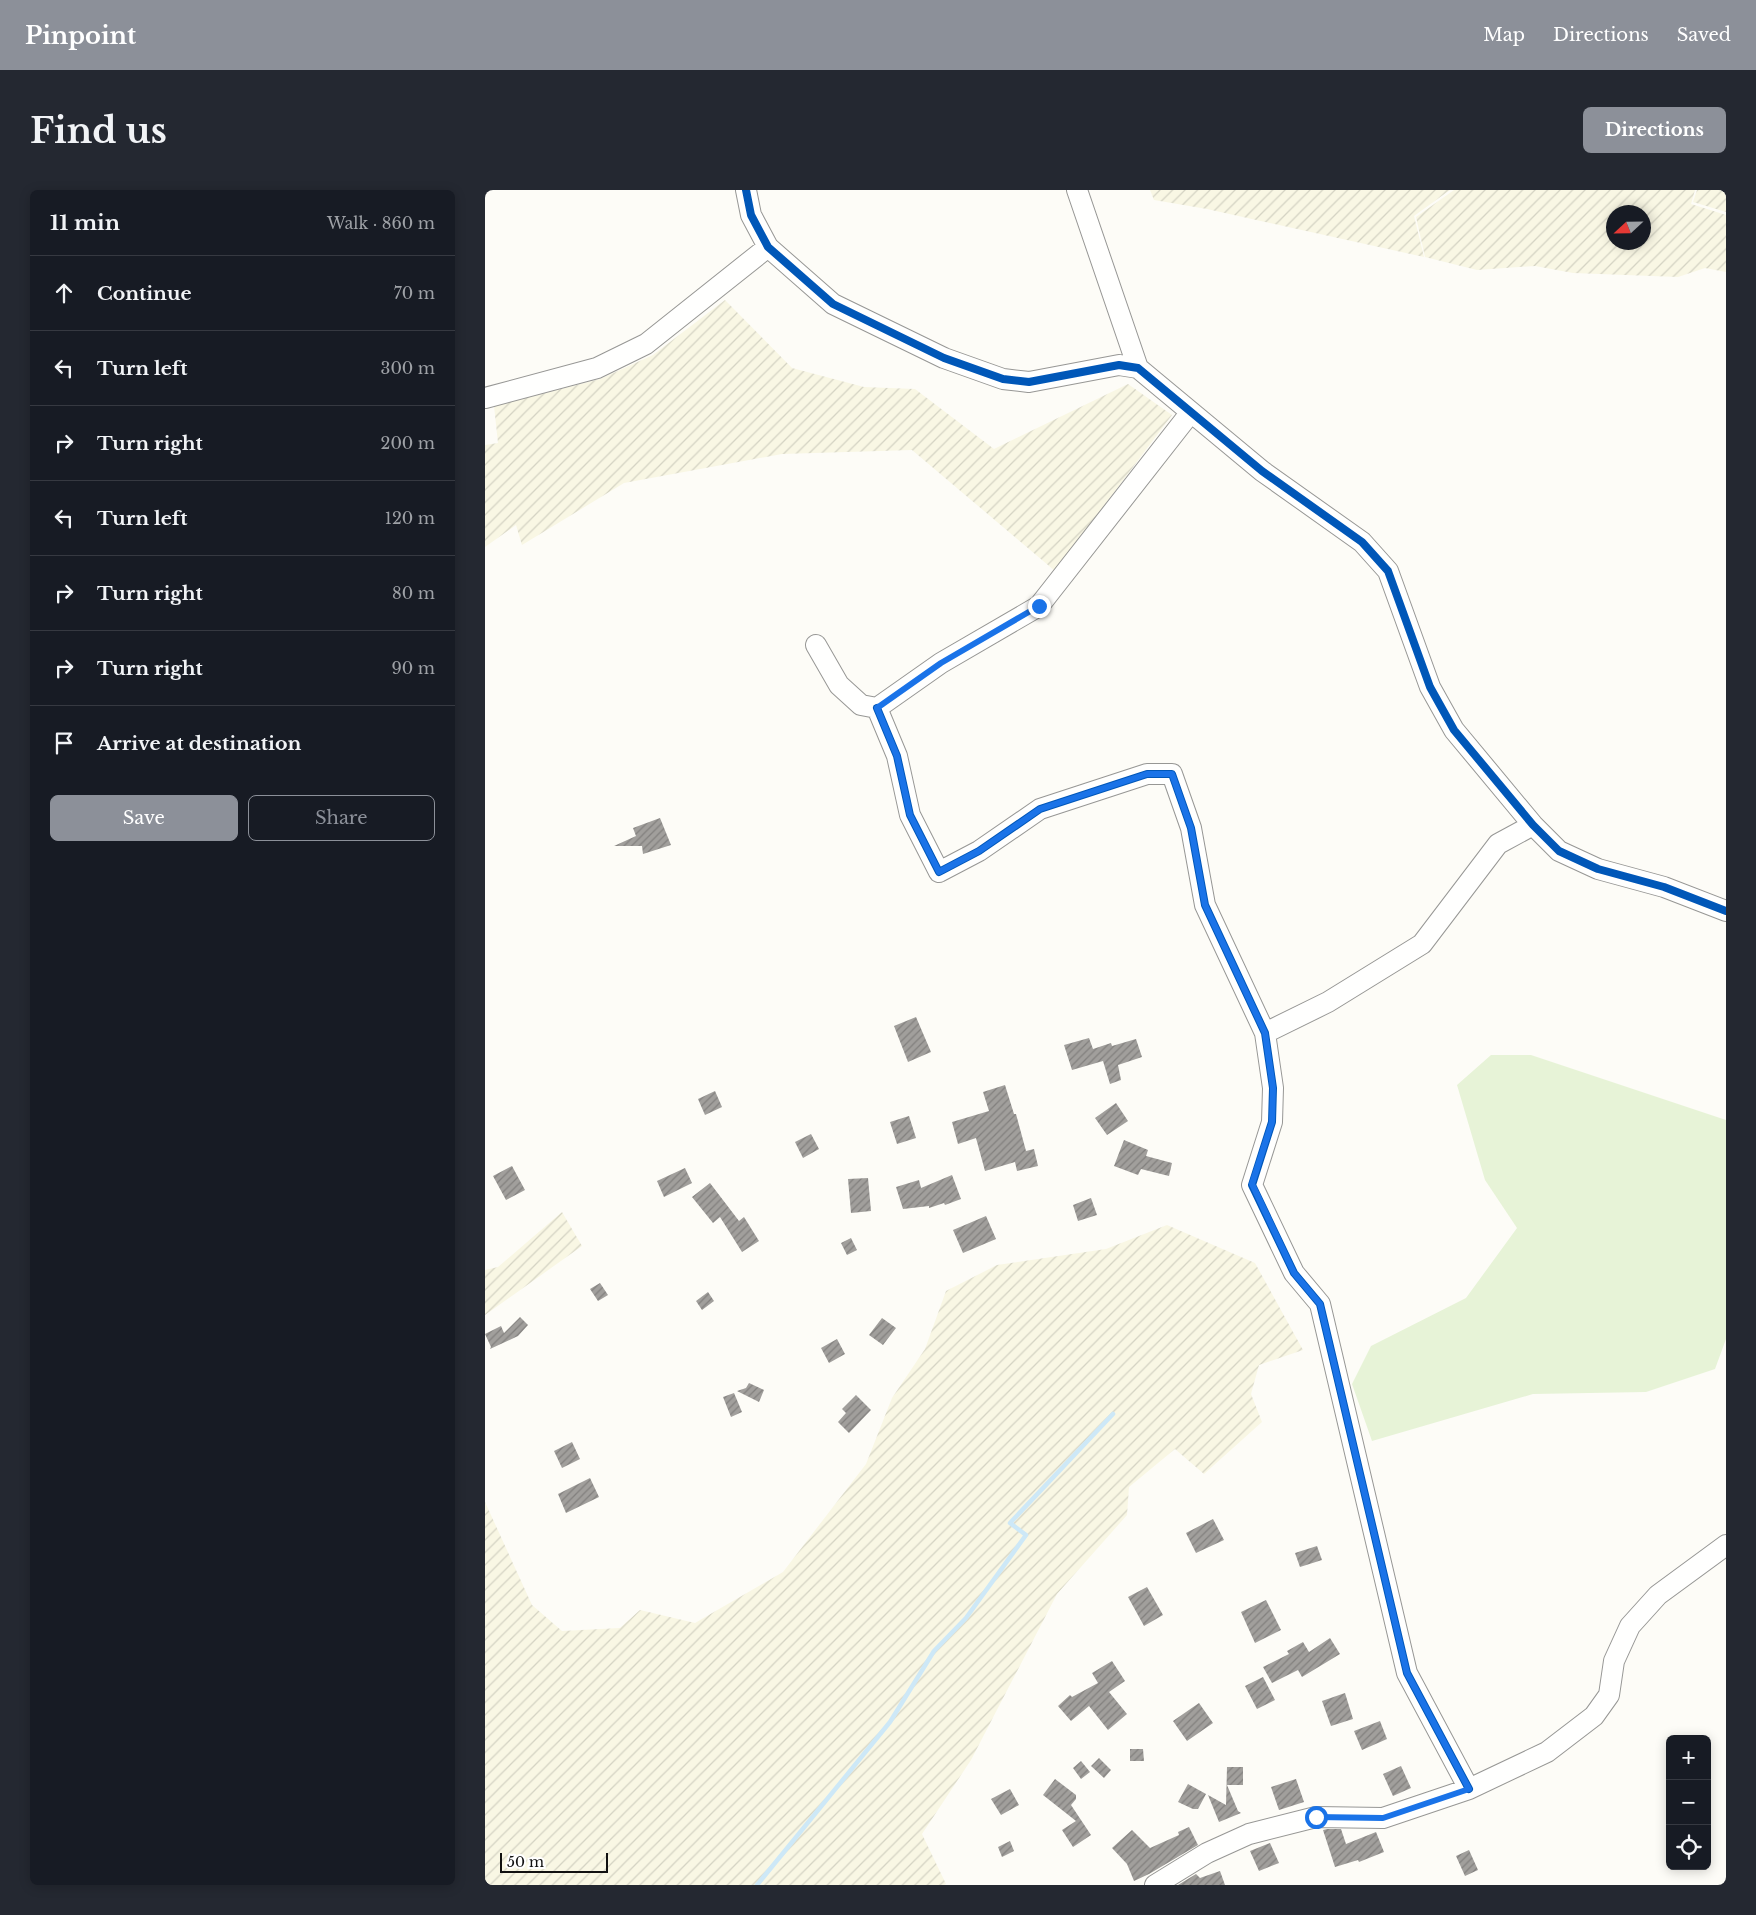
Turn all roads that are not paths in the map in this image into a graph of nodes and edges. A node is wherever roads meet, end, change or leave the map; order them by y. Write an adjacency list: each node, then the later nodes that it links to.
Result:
1 (746, 190): 3 (street)
2 (1077, 190): 4 (street)
3 (768, 247): 4 (street); 5 (street)
4 (1138, 368): 6 (street)
5 (485, 398)
6 (1191, 412): 8 (street); 9 (street)
7 (816, 645): 8 (street)
8 (877, 708): 11 (street)
9 (1533, 825): 10 (street); 11 (street)
10 (1726, 912)
11 (1265, 1033): 13 (street)
12 (1726, 1545): 13 (street)
13 (1469, 1789): 14 (street)
14 (1155, 1885)

